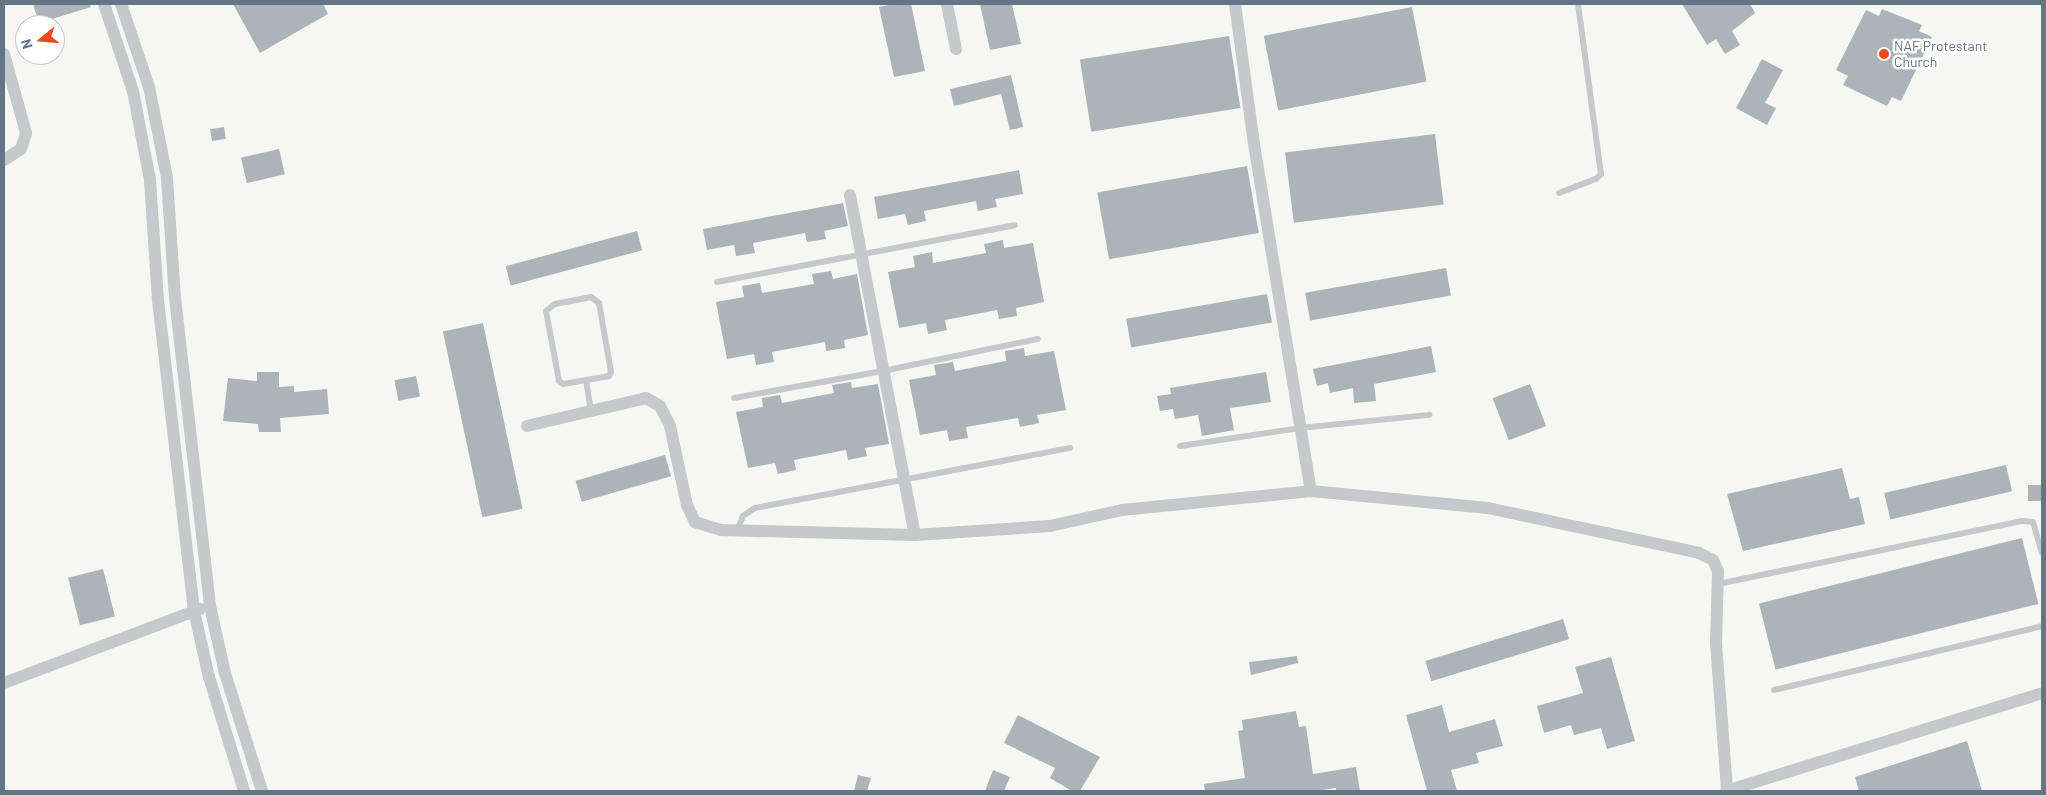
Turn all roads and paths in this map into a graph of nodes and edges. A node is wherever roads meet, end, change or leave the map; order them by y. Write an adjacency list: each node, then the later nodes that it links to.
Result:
1 (104, 4): 31 (street)
2 (121, 4): 30 (street)
3 (947, 4): 6 (street)
4 (1235, 4): 21 (street)
5 (1578, 4): 9 (lane)
6 (956, 49)
7 (4, 54): 8 (street)
8 (4, 160)
9 (1559, 193)
10 (850, 195): 12 (street)
11 (1015, 225): 12 (lane)
12 (861, 257): 13 (lane); 15 (street)
13 (717, 282)
14 (1038, 339): 15 (lane)
15 (883, 371): 17 (lane); 24 (street)
16 (586, 380): 16 (lane); 18 (lane)
17 (734, 398)
18 (591, 410): 20 (street); 26 (street)
19 (1429, 415): 21 (lane)
20 (527, 426)
21 (1300, 428): 22 (lane); 25 (street)
22 (1180, 446)
23 (1070, 448): 24 (lane)
24 (904, 480): 26 (lane); 27 (street)
25 (1311, 491): 27 (street); 29 (street)
26 (737, 530): 27 (street)
27 (915, 535)
28 (2042, 553): 29 (lane)
29 (1718, 584): 38 (street)
30 (210, 606): 31 (street); 37 (street)
31 (194, 611): 33 (street); 36 (street)
32 (2042, 626): 34 (lane)
33 (4, 683)
34 (1774, 690)
35 (2042, 693): 38 (street)
36 (244, 791)
37 (262, 791)
38 (1727, 791)

